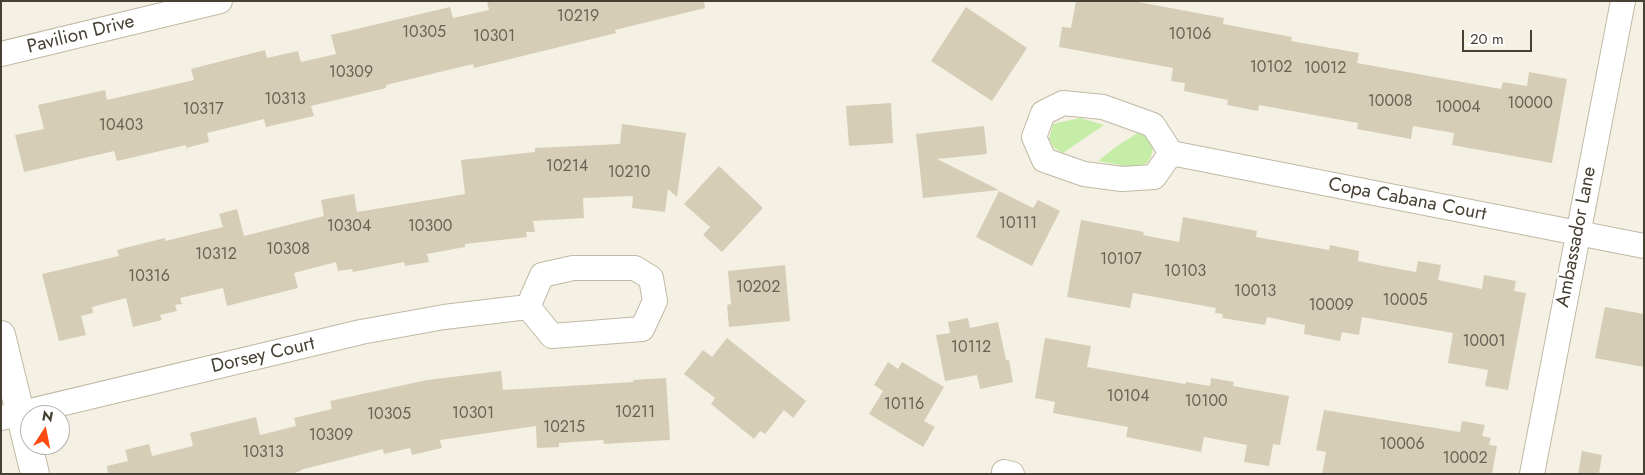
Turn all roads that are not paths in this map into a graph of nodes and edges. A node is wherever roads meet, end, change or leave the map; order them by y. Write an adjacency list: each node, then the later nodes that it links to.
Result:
1 (220, 1): 3 (street, Pavilion Drive)
2 (1623, 1): 6 (street, Ambassador Lane)
3 (183, 6): 4 (street, Pavilion Drive)
4 (1, 54)
5 (1171, 153): 5 (street); 6 (street, Copa Cabana Court)
6 (1578, 233): 7 (street, Copa Cabana Court); 12 (street, Ambassador Lane)
7 (1644, 246)
8 (528, 307): 8 (street); 10 (street, Dorsey Court)
9 (1, 335): 10 (street)
10 (11, 416): 11 (street)
11 (35, 474)
12 (1532, 474)

